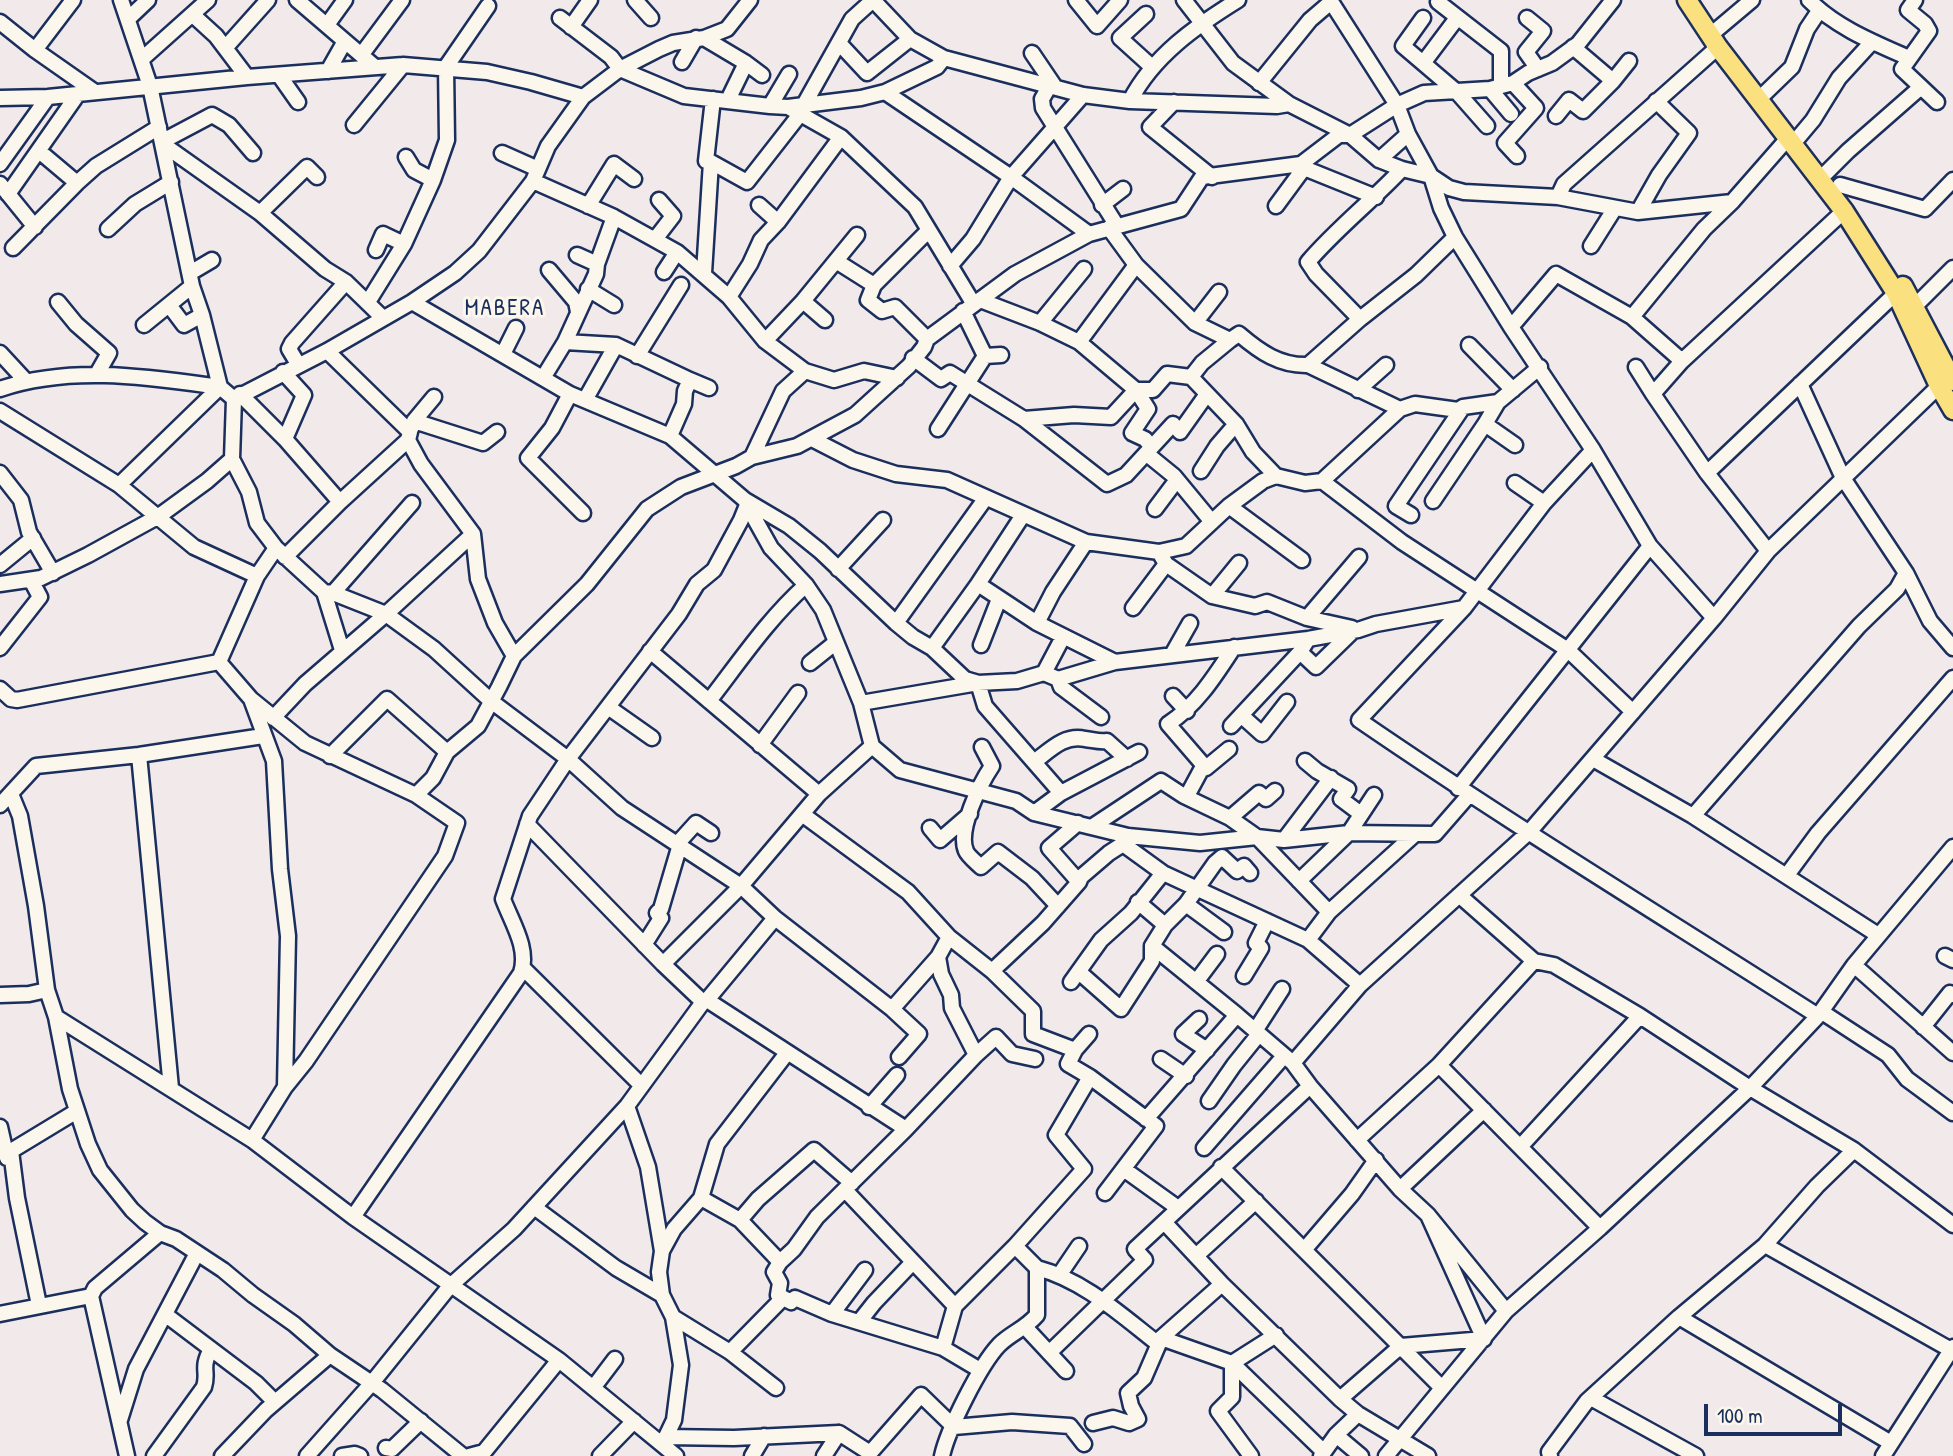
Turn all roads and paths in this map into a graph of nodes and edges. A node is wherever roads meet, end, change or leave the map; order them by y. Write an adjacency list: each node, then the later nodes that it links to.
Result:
1 (73, 0): 44 (street)
2 (121, 0): 32 (street)
3 (148, 0): 32 (street)
4 (208, 0): 26 (street)
5 (268, 0): 42 (street)
6 (297, 0): 35 (street)
7 (345, 0): 35 (street)
8 (402, 0): 46 (street)
9 (590, 0): 58 (street)
10 (635, 0): 28 (street)
11 (750, 0): 36 (street)
12 (873, 0): 37 (street); 41 (street)
13 (1076, 0): 14 (street)
14 (1120, 0)
15 (1238, 0): 34 (street)
16 (1613, 0): 43 (street)
17 (1687, 0): 38 (main road)
18 (1692, 0): 38 (main road)
19 (1752, 0): 38 (street)
20 (1915, 0): 48 (street)
21 (1187, 1): 34 (street)
22 (1330, 1): 66 (street); 87 (street)
23 (1438, 2): 30 (street)
24 (1814, 5): 40 (street); 79 (street)
25 (488, 6): 57 (street)
26 (193, 15): 42 (street); 49 (street)
27 (1146, 15): 56 (street)
28 (651, 18)
29 (1423, 18): 52 (street)
30 (1457, 18): 52 (street); 67 (street)
31 (1527, 18): 59 (street)
32 (128, 19): 49 (street)
33 (0, 22): 44 (street)
34 (1203, 22): 56 (street); 66 (street)
35 (327, 25): 39 (street)
36 (700, 38): 51 (street); 53 (street); 58 (street)
37 (910, 38): 41 (street); 47 (street)
38 (1716, 39): 79 (main road); 82 (street); 99 (main road)
39 (345, 41): 46 (street); 60 (street)
40 (1872, 42): 48 (street); 99 (street)
41 (839, 43): 89 (street)
42 (226, 47): 64 (street)
43 (1573, 47): 59 (street); 65 (street)
44 (35, 50): 71 (street)
45 (1032, 53): 69 (street)
46 (362, 54): 55 (street)
47 (944, 58): 69 (street); 72 (street)
48 (1909, 58): 70 (street)
49 (142, 59): 68 (street)
50 (1629, 61): 65 (street)
51 (682, 62)
52 (1424, 62): 73 (street)
53 (746, 63): 63 (street); 80 (street)
54 (403, 65): 55 (street); 57 (street); 92 (street)
55 (374, 66): 60 (street)
56 (1152, 66): 81 (street)
57 (446, 67): 77 (street); 117 (street)
58 (620, 69): 77 (street); 80 (street)
59 (1538, 69): 67 (street)
60 (328, 71): 62 (street)
61 (789, 74): 88 (street)
62 (278, 75): 64 (street); 83 (street)
63 (762, 75)
64 (247, 77): 68 (street)
65 (1613, 81): 91 (street)
66 (1259, 83): 86 (street)
67 (1501, 85): 73 (street); 90 (street); 103 (street)
68 (150, 86): 71 (street); 97 (street)
69 (1053, 86): 75 (street); 93 (street)
70 (1922, 87): 85 (street); 116 (street)
71 (95, 92): 74 (street)
72 (885, 92): 89 (street); 113 (street)
73 (1457, 92): 87 (street); 94 (street)
74 (78, 94): 76 (street); 100 (street)
75 (1083, 95): 81 (street); 93 (street)
76 (48, 97): 78 (street); 107 (street)
77 (583, 97): 110 (street)
78 (0, 98)
79 (1760, 98): 99 (main road)
80 (720, 100): 88 (street); 106 (street)
81 (1130, 101): 84 (street)
82 (1657, 101): 124 (street); 133 (street)
83 (298, 102)
84 (1174, 102): 86 (street); 114 (street)
85 (1937, 102)
86 (1289, 104): 96 (street)
87 (1397, 105): 95 (street); 96 (street)
88 (770, 106): 89 (street)
89 (798, 108): 98 (street); 106 (street)
90 (1511, 114)
91 (1556, 116)
92 (354, 125)
93 (1054, 126): 113 (street); 128 (street)
94 (1488, 126)
95 (1408, 134): 105 (street); 111 (street)
96 (1350, 135): 105 (street); 108 (street)
97 (162, 137): 101 (street); 119 (street); 120 (street); 134 (street)
98 (841, 137): 136 (street); 140 (street)
99 (1793, 138): 116 (main road); 126 (street); 132 (main road)
100 (39, 151): 120 (street); 121 (street)
101 (253, 153)
102 (502, 153): 110 (street)
103 (1517, 156)
104 (407, 157): 117 (street)
105 (1379, 160): 109 (street)
106 (711, 162): 160 (street)
107 (0, 164)
108 (1303, 166): 114 (street); 123 (street); 130 (street)
109 (1402, 169): 111 (street); 123 (street)
110 (535, 175): 129 (street); 172 (street)
111 (1431, 176): 124 (street); 143 (street)
112 (317, 177): 134 (street)
113 (1011, 177): 141 (street); 155 (street)
114 (1212, 177): 138 (street)
115 (634, 179): 129 (street)
116 (1833, 179): 118 (street); 176 (main road)
117 (433, 180): 145 (street)
118 (1953, 180)
119 (171, 181): 139 (street); 161 (street)
120 (77, 183): 137 (street)
121 (4, 189): 137 (street)
122 (1123, 189): 128 (street)
123 (1376, 197): 181 (street)
124 (1558, 197): 131 (street)
125 (659, 200): 144 (street)
126 (1732, 202): 133 (street); 179 (street)
127 (759, 205): 136 (street)
128 (1102, 205): 138 (street)
129 (588, 206): 135 (street)
130 (1276, 206)
131 (1615, 208): 133 (street); 146 (street)
132 (1844, 211): 167 (main road); 202 (street)
133 (1638, 212)
134 (260, 213): 162 (street)
135 (614, 217): 144 (street); 153 (street)
136 (778, 222): 168 (street)
137 (35, 227): 147 (street)
138 (1113, 227): 141 (street); 154 (street)
139 (108, 229)
140 (928, 231): 155 (street); 164 (street)
141 (1089, 234): 175 (street)
142 (857, 235): 152 (street)
143 (1454, 237): 181 (street); 186 (street)
144 (656, 238): 149 (street)
145 (404, 243): 148 (street); 171 (street)
146 (1591, 246)
147 (13, 248)
148 (376, 250)
149 (677, 252): 159 (street); 160 (street)
150 (577, 255): 153 (street)
151 (212, 260): 161 (street)
152 (836, 261): 164 (street); 169 (street)
153 (597, 264): 165 (street)
154 (1136, 265): 184 (street); 192 (street)
155 (950, 266): 175 (street)
156 (1953, 268): 176 (street)
157 (1084, 269): 183 (street)
158 (549, 270): 177 (street)
159 (664, 272)
160 (704, 273): 168 (street)
161 (191, 279): 174 (street); 178 (street)
162 (346, 282): 171 (street); 203 (street)
163 (681, 285): 199 (street)
164 (874, 285): 188 (street)
165 (588, 289): 173 (street); 177 (street)
166 (1219, 292): 184 (street)
167 (1896, 293): 214 (main road); 218 (street)
168 (729, 297): 190 (street)
169 (803, 301): 182 (street); 190 (street)
170 (58, 302): 210 (street)
171 (368, 302): 180 (street)
172 (412, 302): 180 (street); 197 (street)
173 (614, 304)
174 (169, 305): 178 (street); 185 (street)
175 (972, 305): 183 (street); 188 (street); 200 (street)
176 (1915, 306): 214 (main road)
177 (578, 312): 191 (street)
178 (202, 315): 219 (street)
179 (1632, 317): 186 (street); 202 (street)
180 (383, 318): 195 (street)
181 (1360, 319): 204 (street)
182 (825, 320)
183 (1040, 323): 192 (street)
184 (1195, 323): 189 (street)
185 (144, 325)
186 (1511, 327): 207 (street)
187 (516, 328): 197 (street)
188 (927, 339): 201 (street)
189 (1230, 340): 204 (street); 211 (street)
190 (765, 341): 208 (street)
191 (565, 342): 193 (street); 212 (street)
192 (1079, 342): 222 (street)
193 (616, 345): 199 (street); 230 (street)
194 (1469, 345): 224 (street)
195 (327, 351): 203 (street); 240 (street)
196 (0, 353): 215 (street)
197 (503, 354): 212 (street)
198 (1002, 355): 200 (street)
199 (637, 356): 216 (street)
200 (985, 356): 217 (street)
201 (913, 358): 213 (street); 217 (street)
202 (1682, 360): 227 (street)
203 (298, 365): 209 (street)
204 (1308, 365): 223 (street)
205 (1386, 365): 223 (street)
206 (1636, 367): 227 (street)
207 (1540, 368): 224 (street); 247 (street)
208 (804, 371): 213 (street); 248 (street)
209 (283, 372): 228 (street); 243 (street)
210 (97, 374): 215 (street); 219 (street)
211 (1191, 377): 222 (street); 226 (street)
212 (543, 378): 225 (street)
213 (897, 378): 244 (street)
214 (1949, 379): 234 (main road); 255 (street)
215 (25, 380): 221 (street)
216 (690, 380): 220 (street); 242 (street)
217 (967, 383): 236 (street); 239 (street)
218 (1800, 384): 252 (street); 255 (street)
219 (220, 387): 228 (street); 259 (street)
220 (709, 388)
221 (0, 389)
222 (1136, 390): 236 (street); 246 (street)
223 (1358, 390): 233 (street)
224 (1513, 390): 231 (street)
225 (570, 394): 230 (street); 268 (street)
226 (1207, 394): 237 (street); 246 (street)
227 (1653, 394): 252 (street)
228 (237, 397): 243 (street); 249 (street)
229 (434, 397): 240 (street)
230 (585, 400): 242 (street)
231 (1498, 402): 232 (street); 238 (street)
232 (1463, 407): 233 (street); 270 (street)
233 (1400, 409): 257 (street)
234 (1953, 410)
235 (0, 411): 259 (street)
236 (1024, 419): 246 (street)
237 (1236, 424): 250 (street); 254 (street)
238 (1485, 424): 245 (street); 261 (street)
239 (938, 429)
240 (410, 431): 241 (street); 262 (street); 274 (street)
241 (497, 432)
242 (670, 436): 251 (street)
243 (285, 439): 262 (street)
244 (812, 439): 248 (street); 260 (street)
245 (1515, 445)
246 (1149, 450): 256 (street)
247 (1593, 450): 265 (street); 277 (street)
248 (752, 457): 251 (street)
249 (232, 459): 271 (street); 279 (street)
250 (1202, 471)
251 (716, 473): 264 (street); 318 (street)
252 (1707, 473): 278 (street)
253 (0, 474): 275 (street)
254 (1276, 476): 257 (street); 266 (street)
255 (1843, 478): 278 (street); 287 (street)
256 (1176, 481): 267 (street); 273 (street)
257 (1322, 481): 293 (street)
258 (1515, 483): 265 (street)
259 (119, 485): 271 (street)
260 (985, 499): 269 (street); 302 (street)
261 (1433, 501)
262 (340, 502): 279 (street)
263 (412, 503): 294 (street)
264 (746, 503): 285 (street); 292 (street); 316 (street)
265 (1544, 503): 293 (street)
266 (1230, 506): 273 (street); 282 (street)
267 (1155, 509)
268 (583, 513)
269 (1023, 515): 276 (street); 291 (street)
270 (1411, 515)
271 (159, 516): 286 (street); 288 (street)
272 (883, 520): 285 (street)
273 (1212, 522): 281 (street)
274 (473, 534): 299 (street); 318 (street)
275 (33, 538): 284 (street); 286 (street)
276 (1086, 542): 281 (street); 303 (street)
277 (1650, 545): 301 (street); 315 (street)
278 (1768, 551): 301 (street)
279 (281, 553): 288 (street); 294 (street)
280 (1359, 557): 300 (street)
281 (1162, 558): 295 (street); 297 (street)
282 (1302, 560)
283 (1239, 563): 295 (street)
284 (0, 565)
285 (838, 569): 302 (street)
286 (53, 573): 289 (street)
287 (1906, 573): 313 (street); 368 (street)
288 (257, 576): 319 (street)
289 (31, 580): 290 (street); 310 (street)
290 (0, 584)
291 (978, 584): 296 (street); 311 (street)
292 (806, 585): 307 (street); 331 (street)
293 (1476, 591): 298 (street); 315 (street)
294 (328, 592): 299 (street); 314 (street)
295 (1212, 596): 300 (street)
296 (999, 599): 303 (street); 308 (street)
297 (1133, 608)
298 (1464, 608): 305 (street); 356 (street)
299 (386, 614): 314 (street); 330 (street)
300 (1307, 618): 305 (street)
301 (1714, 618): 336 (street)
302 (896, 622): 311 (street)
303 (1037, 623): 306 (street)
304 (1190, 623): 317 (street)
305 (1356, 630): 309 (street); 309 (street)
306 (1063, 637): 320 (street); 322 (street)
307 (835, 643): 321 (street); 333 (street)
308 (981, 645)
309 (1304, 645): 312 (street); 332 (street)
310 (0, 648)
311 (932, 648): 325 (street)
312 (1234, 648): 317 (street); 335 (street)
313 (1953, 648)
314 (342, 650): 338 (street)
315 (1568, 650): 336 (street); 356 (street)
316 (650, 651): 331 (street); 334 (street)
317 (1173, 653): 320 (street)
318 (514, 656): 330 (street)
319 (219, 662): 326 (street); 329 (street)
320 (1115, 662): 324 (street)
321 (810, 663)
322 (1044, 673): 324 (street); 325 (street)
323 (1953, 678): 385 (street)
324 (1058, 679): 337 (street)
325 (980, 684): 333 (street); 351 (street)
326 (1, 692)
327 (798, 693): 341 (street)
328 (1173, 696): 335 (street)
329 (251, 698): 338 (street); 339 (street)
330 (491, 701): 345 (street); 348 (street)
331 (709, 701): 341 (street)
332 (1287, 702)
333 (860, 703): 342 (street)
334 (608, 707): 340 (street); 348 (street)
335 (1187, 711): 352 (street)
336 (1633, 712): 349 (street)
337 (1101, 717)
338 (272, 718): 347 (street)
339 (263, 736): 346 (street); 443 (street)
340 (652, 738)
341 (760, 745): 359 (street)
342 (872, 746): 354 (street); 359 (street)
343 (982, 747): 354 (street)
344 (1229, 749): 352 (street)
345 (447, 752): 347 (street); 360 (street)
346 (139, 755): 358 (street); 444 (street)
347 (330, 756): 360 (street)
348 (568, 759): 371 (street); 381 (street)
349 (1592, 759): 368 (street); 374 (street)
350 (1305, 761): 353 (street)
351 (1034, 762): 357 (street); 357 (street)
352 (1206, 768): 362 (street)
353 (1331, 778): 367 (street); 380 (street)
354 (979, 790): 364 (street); 366 (street)
355 (1275, 791): 369 (street)
356 (1464, 791): 374 (street); 377 (street)
357 (1061, 793): 364 (street)
358 (11, 794): 363 (street); 415 (street)
359 (819, 794): 365 (street)
360 (416, 795): 443 (street)
361 (1374, 795): 367 (street)
362 (1187, 796): 369 (street); 372 (street)
363 (0, 805)
364 (1034, 813): 370 (street)
365 (802, 814): 388 (street); 400 (street)
366 (970, 814): 373 (street); 393 (street)
367 (1361, 814): 376 (street)
368 (1693, 816): 385 (street)
369 (1230, 818): 378 (street)
370 (1078, 823): 372 (street); 387 (street)
371 (527, 824): 402 (street); 409 (street)
372 (1093, 826): 379 (street)
373 (930, 828)
374 (1530, 831): 390 (street); 420 (street)
375 (711, 833): 381 (street)
376 (1349, 833): 377 (street); 380 (street); 386 (street)
377 (1414, 835): 394 (street)
378 (1257, 837): 379 (street); 380 (street); 386 (street)
379 (1126, 840): 383 (street); 387 (street)
380 (1284, 840)
381 (678, 846): 388 (street); 402 (street)
382 (1953, 847): 399 (street)
383 (1163, 873): 389 (street); 391 (street)
384 (1250, 873): 389 (street)
385 (1787, 875): 399 (street)
386 (1298, 881): 394 (street)
387 (1079, 882): 393 (street)
388 (741, 886): 395 (street); 407 (street)
389 (1197, 890): 392 (street); 396 (street)
390 (1459, 895): 406 (street); 413 (street)
391 (1138, 902): 397 (street); 403 (street)
392 (1186, 904): 397 (street); 398 (street)
393 (1058, 906): 410 (street)
394 (1329, 912): 401 (street)
395 (775, 918): 418 (street); 419 (street)
396 (1267, 921): 401 (street); 411 (street)
397 (1165, 925): 403 (street)
398 (1224, 932)
399 (1878, 935): 408 (street)
400 (949, 937): 405 (street); 410 (street)
401 (1308, 940): 413 (street)
402 (644, 945): 407 (street)
403 (1152, 946): 412 (street)
404 (1217, 954): 412 (street)
405 (938, 957): 419 (street); 432 (street)
406 (1534, 961): 423 (street); 437 (street)
407 (663, 964): 418 (street)
408 (1854, 965): 420 (street); 425 (street)
409 (523, 968): 441 (street); 472 (street)
410 (992, 971): 428 (street)
411 (1244, 976)
412 (1196, 982): 421 (street)
413 (1360, 985): 436 (street)
414 (1282, 989): 426 (street)
415 (47, 990): 416 (street); 422 (street)
416 (0, 995)
417 (1953, 995): 425 (street)
418 (705, 1001): 430 (street); 441 (street)
419 (892, 1009): 433 (street)
420 (1820, 1014): 445 (street); 451 (street)
421 (1237, 1015): 426 (street); 429 (street)
422 (56, 1017): 444 (street); 450 (street)
423 (1640, 1017): 445 (street); 457 (street)
424 (1199, 1019): 429 (street)
425 (1923, 1027): 431 (street)
426 (1257, 1033): 436 (street); 446 (street)
427 (1089, 1034): 428 (street)
428 (1075, 1050): 440 (street)
429 (1207, 1050): 439 (street)
430 (787, 1053): 448 (street); 467 (street)
431 (1953, 1053)
432 (976, 1055): 434 (street); 454 (street)
433 (899, 1057)
434 (1035, 1059)
435 (1161, 1059): 439 (street)
436 (1288, 1059): 442 (street); 458 (street)
437 (1439, 1065): 449 (street); 456 (street)
438 (897, 1075): 448 (street)
439 (1186, 1076): 452 (street)
440 (1090, 1077): 452 (street); 479 (street)
441 (641, 1085): 447 (street)
442 (1310, 1086): 456 (street); 462 (street)
443 (285, 1087): 455 (street)
444 (171, 1088): 455 (street)
445 (1749, 1088): 459 (street); 476 (street)
446 (1209, 1101)
447 (627, 1106): 469 (street); 482 (street)
448 (869, 1107): 454 (street)
449 (1484, 1110): 457 (street); 465 (street)
450 (77, 1111): 460 (street); 477 (street)
451 (1953, 1113)
452 (1146, 1119): 463 (street)
453 (0, 1127): 460 (street)
454 (906, 1129): 464 (street)
455 (251, 1140): 472 (street)
456 (1357, 1140): 461 (street)
457 (1520, 1147): 476 (street)
458 (1204, 1148)
459 (1854, 1150): 475 (street); 478 (street)
460 (11, 1151): 496 (street)
461 (1376, 1160): 465 (street); 481 (street)
462 (1221, 1167): 468 (street); 470 (street)
463 (1125, 1170): 466 (street); 470 (street)
464 (848, 1187): 473 (street); 485 (street); 486 (street)
465 (1400, 1189): 471 (street)
466 (1105, 1193)
467 (701, 1198): 473 (street); 482 (street)
468 (1256, 1201): 481 (street); 484 (street)
469 (534, 1207): 491 (street); 492 (street)
470 (1178, 1208): 474 (street)
471 (1428, 1215): 498 (street); 508 (street)
472 (353, 1217): 491 (street)
473 (740, 1220): 485 (street)
474 (1165, 1223): 484 (street); 495 (street)
475 (1953, 1225)
476 (1601, 1228): 498 (street)
477 (160, 1233): 483 (street); 493 (street)
478 (1765, 1245): 503 (street); 511 (street)
479 (1015, 1246): 487 (street); 497 (street)
480 (1079, 1246): 489 (street)
481 (1304, 1250): 509 (street)
482 (662, 1251): 492 (street)
483 (197, 1253): 501 (street); 515 (street)
484 (1197, 1255): 490 (street)
485 (780, 1262): 494 (street)
486 (913, 1262): 497 (street); 504 (street)
487 (1037, 1268): 489 (street); 505 (street)
488 (866, 1270): 500 (street)
489 (1060, 1274): 495 (street)
490 (1222, 1283): 506 (street); 507 (street)
491 (450, 1286): 517 (street); 521 (street)
492 (662, 1295): 502 (street)
493 (91, 1296): 496 (street); 529 (street)
494 (783, 1298): 500 (street); 513 (street)
495 (1104, 1301): 507 (street); 514 (street)
496 (39, 1305): 499 (street)
497 (955, 1306): 510 (street)
498 (1506, 1311): 508 (street)
499 (0, 1314)
500 (832, 1314): 504 (street)
501 (166, 1315): 512 (street); 529 (street)
502 (673, 1317): 513 (street); 540 (street)
503 (1679, 1317): 525 (street); 538 (street)
504 (859, 1322): 510 (street)
505 (1026, 1328): 514 (street); 519 (street)
506 (1276, 1335): 518 (street); 526 (street)
507 (1161, 1339): 518 (street); 532 (street)
508 (1484, 1339): 509 (street); 522 (street)
509 (1401, 1346): 522 (street); 526 (street)
510 (943, 1348): 519 (street)
511 (1952, 1348): 538 (street)
512 (211, 1349): 527 (street); 546 (street)
513 (730, 1352): 524 (street)
514 (1049, 1353): 520 (street)
515 (330, 1355): 521 (street); 527 (street)
516 (615, 1359): 523 (street)
517 (559, 1360): 523 (street); 544 (street)
518 (1232, 1363): 542 (street); 543 (street)
519 (980, 1370): 533 (street)
520 (1066, 1371)
521 (371, 1384): 530 (street); 548 (street)
522 (1448, 1386): 537 (street)
523 (593, 1388): 531 (street)
524 (776, 1388)
525 (1591, 1398): 560 (street); 561 (street)
526 (1340, 1399): 528 (street)
527 (275, 1402): 547 (street)
528 (1358, 1415): 535 (street); 537 (street)
529 (120, 1420): 545 (street)
530 (421, 1420): 541 (street); 551 (street)
531 (634, 1422): 540 (street); 552 (street)
532 (1093, 1423)
533 (954, 1427): 534 (street); 539 (street); 556 (street)
534 (839, 1433): 536 (street); 555 (street)
535 (1336, 1435): 543 (street); 557 (street)
536 (764, 1436): 540 (street); 554 (street)
537 (1398, 1440): 558 (street); 559 (street)
538 (1891, 1443): 562 (street)
539 (1084, 1444)
540 (663, 1446): 553 (street)
541 (386, 1448)
542 (1244, 1453)
543 (1322, 1454)
544 (480, 1455)
545 (127, 1456)
546 (155, 1456)
547 (222, 1456)
548 (307, 1456)
549 (342, 1456): 550 (street)
550 (360, 1456)
551 (463, 1456)
552 (600, 1456)
553 (676, 1456)
554 (752, 1456)
555 (824, 1456)
556 (942, 1456)
557 (1360, 1456)
558 (1386, 1456)
559 (1428, 1456)
560 (1549, 1456)
561 (1696, 1456)
562 (1883, 1456)

